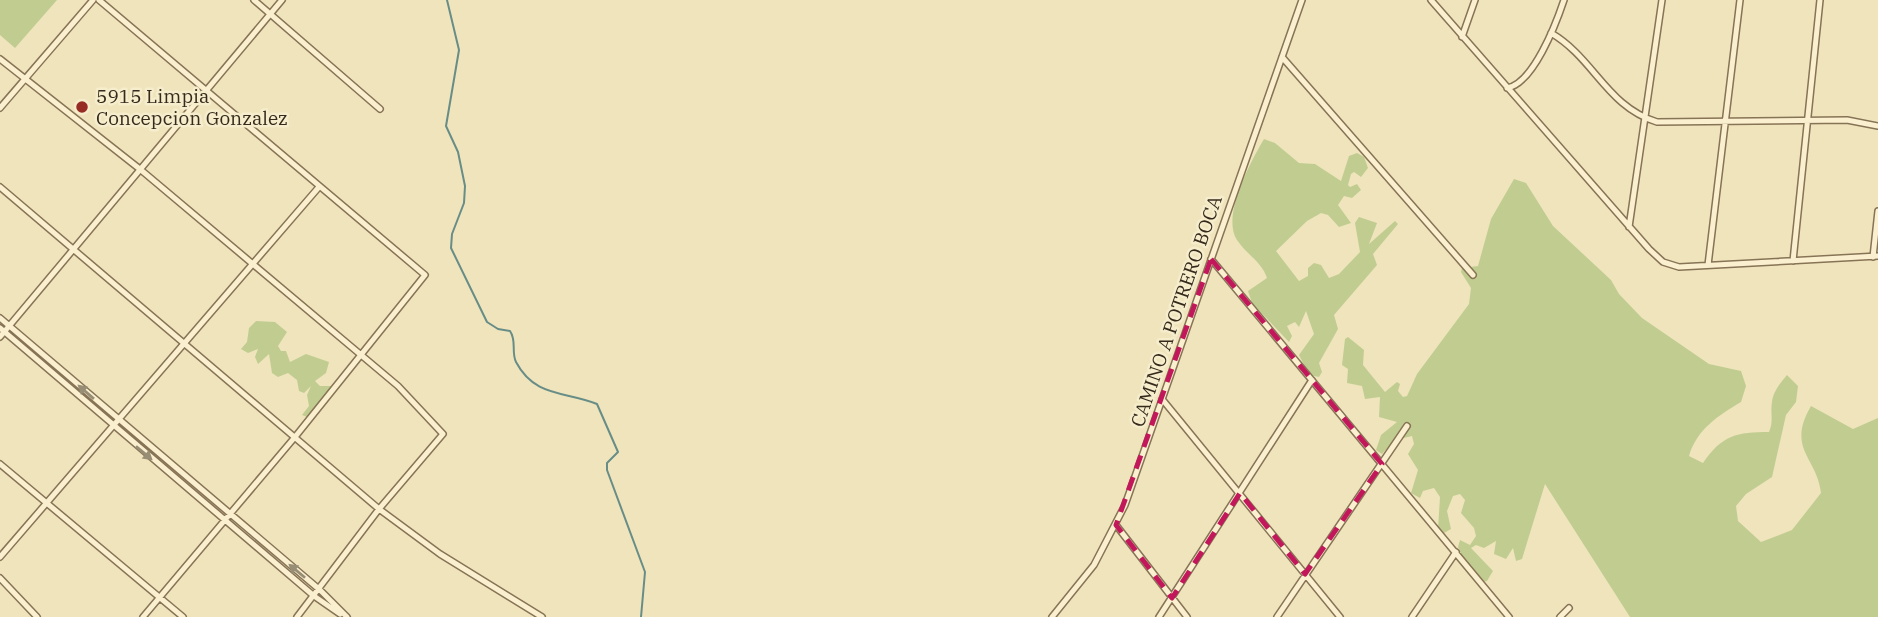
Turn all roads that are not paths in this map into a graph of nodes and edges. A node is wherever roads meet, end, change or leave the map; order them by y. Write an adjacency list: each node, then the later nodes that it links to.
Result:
1 (93, 0): 17 (street)
2 (99, 0): 19 (street)
3 (254, 0): 12 (street)
4 (282, 0): 12 (street)
5 (1302, 0): 15 (street, CAMINO A POTRERO BOCA)
6 (1431, 0): 14 (street)
7 (1475, 0): 14 (street)
8 (1564, 0): 13 (street)
9 (1662, 0): 22 (street)
10 (1740, 0): 24 (street)
11 (1820, 0): 23 (street)
12 (270, 14): 19 (street); 21 (street)
13 (1551, 33): 18 (street); 22 (street)
14 (1462, 37): 18 (street)
15 (1282, 57): 33 (street, CAMINO A POTRERO BOCA); 37 (street)
16 (0, 59): 17 (street)
17 (25, 80): 20 (street); 26 (street)
18 (1507, 89): 30 (street)
19 (207, 92): 26 (street); 28 (street)
20 (0, 108)
21 (380, 109)
22 (1647, 119): 24 (street); 30 (street)
23 (1807, 121): 24 (street); 25 (street); 34 (street)
24 (1725, 122): 36 (street)
25 (1878, 127)
26 (141, 170): 31 (street); 35 (street)
27 (0, 187): 31 (street)
28 (319, 187): 35 (street); 42 (street)
29 (1878, 211): 32 (street)
30 (1629, 227): 36 (street)
31 (74, 250): 39 (street); 41 (street)
32 (1876, 256): 34 (street)
33 (1211, 259): 43 (street); 44 (street, CAMINO A POTRERO BOCA)
34 (1793, 261): 36 (street)
35 (251, 264): 41 (street); 42 (street)
36 (1708, 265)
37 (1474, 275)
38 (0, 318): 39 (street)
39 (9, 326): 40 (street); 45 (street, one-way to 39)
40 (1, 332): 47 (street)
41 (184, 343): 45 (street); 48 (street)
42 (361, 356): 48 (street); 53 (street)
43 (1312, 380): 50 (street); 51 (street)
44 (1162, 399): 51 (street); 56 (street, CAMINO A POTRERO BOCA)
45 (119, 420): 47 (street); 54 (street)
46 (1406, 426): 50 (street)
47 (114, 427): 52 (street); 55 (street, one-way to 55)
48 (295, 438): 53 (street); 54 (street)
49 (0, 464): 52 (street)
50 (1382, 464): 57 (street); 59 (street)
51 (1240, 493): 59 (street); 63 (street)
52 (48, 505): 58 (street); 64 (street)
53 (379, 509): 61 (street); 71 (street)
54 (229, 514): 55 (street); 61 (street, one-way to 54)
55 (225, 521): 62 (street); 64 (street)
56 (1116, 525): 63 (street); 72 (street, CAMINO A POTRERO BOCA)
57 (1456, 552): 77 (street); 78 (street)
58 (0, 557)
59 (1306, 574): 75 (street); 76 (street)
60 (0, 578): 66 (street)
61 (320, 590): 62 (street); 70 (street)
62 (314, 596): 69 (street); 70 (street)
63 (1172, 598): 73 (street); 74 (street)
64 (160, 599): 67 (street); 68 (street)
65 (1570, 608): 79 (street)
66 (37, 617)
67 (143, 617)
68 (183, 617)
69 (297, 617)
70 (346, 617)
71 (542, 617)
72 (1052, 617)
73 (1159, 617)
74 (1187, 617)
75 (1276, 617)
76 (1340, 617)
77 (1412, 617)
78 (1508, 617)
79 (1560, 617)

